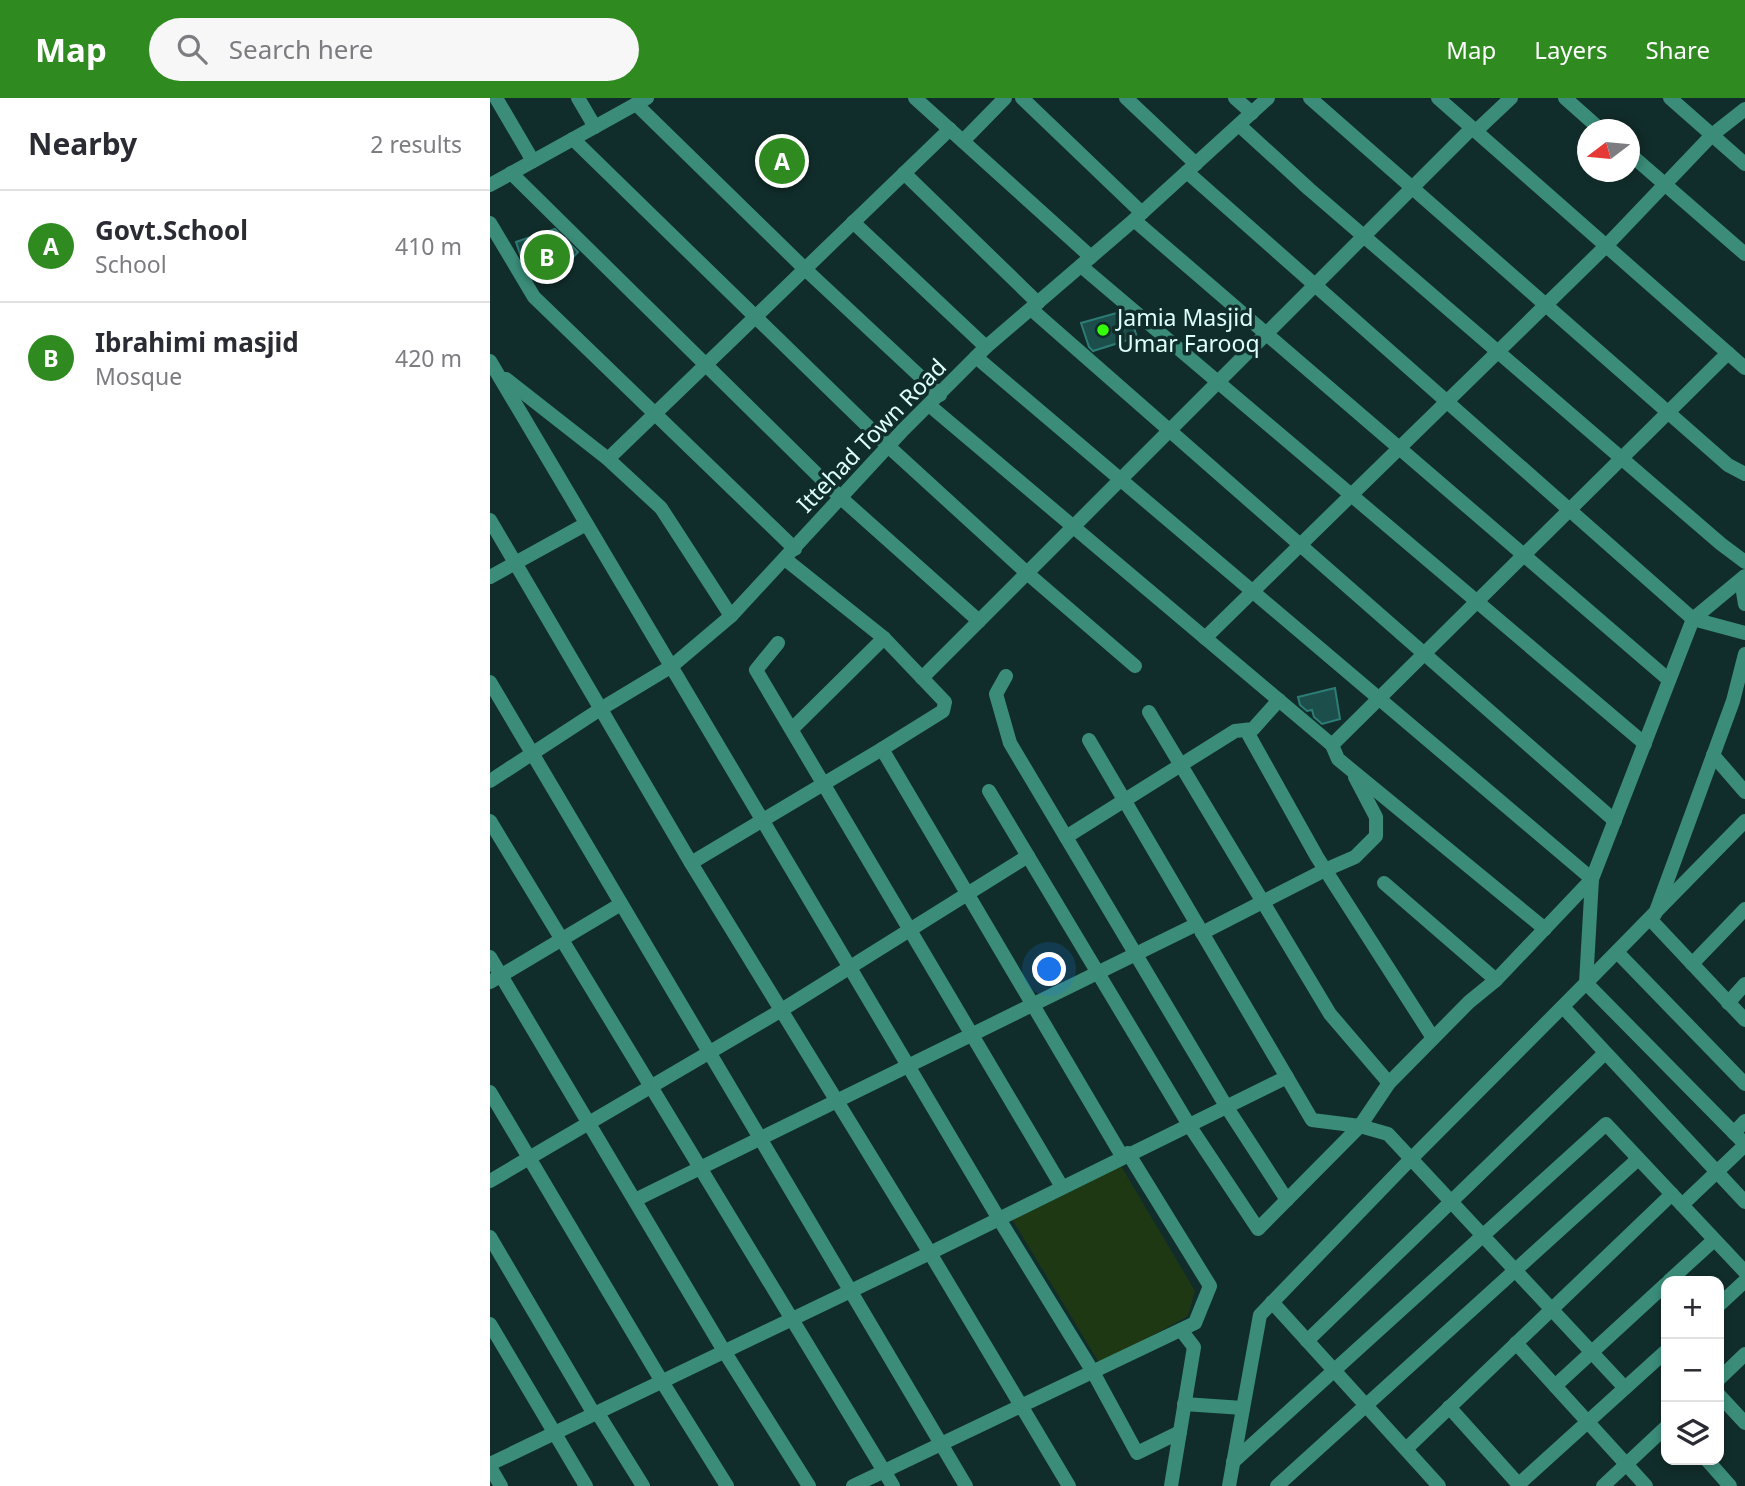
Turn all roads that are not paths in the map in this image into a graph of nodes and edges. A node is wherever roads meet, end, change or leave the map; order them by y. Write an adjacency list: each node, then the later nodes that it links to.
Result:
1 (496, 98): 25 (street)
2 (578, 98): 19 (street)
3 (915, 98): 20 (street)
4 (1005, 98): 24 (street)
5 (1022, 98): 34 (street)
6 (1126, 98): 28 (street)
7 (1235, 98): 16 (street)
8 (1268, 98): 16 (street, Ittehad Town Road)
9 (1310, 98): 33 (street)
10 (1438, 98): 21 (street)
11 (1511, 98): 21 (street)
12 (1565, 98): 17 (street)
13 (1670, 98): 22 (street)
14 (642, 101): 19 (street); 41 (street)
15 (1745, 109): 22 (street)
16 (1252, 113): 18 (street, Ittehad Town Road)
17 (1589, 119)
18 (1239, 125): 28 (street, Ittehad Town Road); 37 (street)
19 (596, 127): 23 (street)
20 (950, 129): 24 (street); 30 (street)
21 (1474, 130): 33 (street); 38 (street)
22 (1712, 135): 27 (street); 32 (street)
23 (573, 139): 25 (street); 45 (street)
24 (963, 141): 40 (street)
25 (533, 162): 29 (street)
26 (1640, 163): 32 (street)
27 (1745, 164)
28 (1192, 168): 34 (street, Ittehad Town Road); 42 (street)
29 (511, 173): 31 (street); 50 (street)
30 (904, 173): 35 (street); 44 (street)
31 (490, 185)
32 (1665, 185): 38 (street); 39 (street)
33 (1412, 187): 37 (street); 43 (street)
34 (1138, 216): 40 (street, Ittehad Town Road); 46 (street)
35 (853, 222): 41 (street); 48 (street)
36 (490, 223): 56 (street)
37 (1364, 236): 42 (street); 47 (street)
38 (1606, 246): 43 (street); 49 (street)
39 (1745, 254)
40 (1086, 262): 44 (street, Ittehad Town Road); 52 (street)
41 (805, 269): 45 (street); 53 (street)
42 (1315, 285): 46 (street); 54 (street)
43 (1546, 305): 47 (street); 55 (street)
44 (1035, 306): 48 (street, Ittehad Town Road); 57 (street)
45 (755, 316): 50 (street); 58 (street)
46 (1266, 334): 52 (street); 59 (street)
47 (1498, 352): 54 (street); 60 (street)
48 (981, 353): 53 (street, Ittehad Town Road); 63 (street)
49 (1739, 359): 55 (street)
50 (705, 365): 56 (street); 65 (street)
51 (492, 370): 61 (street); 68 (street)
52 (1218, 382): 57 (street); 64 (street)
53 (935, 400): 58 (street, Ittehad Town Road); 69 (street)
54 (1447, 402): 59 (street); 66 (street)
55 (1669, 412): 60 (street); 62 (street)
56 (656, 413): 61 (street); 71 (street)
57 (1169, 430): 63 (street); 70 (street)
58 (888, 446): 65 (street, Ittehad Town Road); 75 (street)
59 (1400, 448): 64 (street); 72 (street)
60 (1622, 458): 66 (street); 73 (street)
61 (608, 459): 81 (street)
62 (1745, 474)
63 (1120, 480): 69 (street); 78 (street)
64 (1352, 495): 70 (street); 79 (street)
65 (841, 498): 71 (street, Ittehad Town Road); 83 (street)
66 (1570, 510): 72 (street); 82 (street)
67 (490, 520): 74 (street)
68 (586, 524): 74 (street); 90 (street)
69 (1073, 527): 75 (street); 86 (street)
70 (1300, 545): 78 (street); 88 (street)
71 (790, 554): 81 (street, Ittehad Town Road); 85 (street)
72 (1524, 555): 79 (street); 94 (street)
73 (1745, 562)
74 (514, 563): 76 (street); 100 (street)
75 (1027, 573): 83 (street); 91 (street)
76 (490, 577)
77 (1743, 578): 80 (street); 82 (street)
78 (1253, 592): 86 (street); 97 (street)
79 (1477, 602): 88 (street); 105 (street)
80 (1745, 604)
81 (731, 616): 90 (street, Ittehad Town Road)
82 (1693, 619): 84 (street); 94 (street)
83 (979, 621): 93 (street)
84 (1745, 633)
85 (884, 638): 93 (street); 102 (street)
86 (1205, 638): 98 (street)
87 (778, 643): 102 (street)
88 (1424, 654): 97 (street); 119 (street)
89 (1745, 654): 96 (street)
90 (672, 666): 100 (street, Ittehad Town Road); 117 (street)
91 (1135, 666)
92 (1006, 676): 121 (street)
93 (922, 678): 107 (street)
94 (1669, 680): 105 (street)
95 (490, 682): 108 (street)
96 (1734, 697): 99 (street); 109 (street)
97 (1379, 698): 106 (street); 125 (street)
98 (1279, 700): 103 (street); 106 (street)
99 (1745, 709)
100 (599, 710): 108 (street, Ittehad Town Road); 123 (street)
101 (1149, 712): 110 (street)
102 (792, 729): 113 (street)
103 (1246, 730): 110 (street); 124 (street)
104 (1089, 740): 116 (street)
105 (1645, 744): 119 (street)
106 (1332, 745): 111 (street)
107 (882, 749): 113 (street); 127 (street)
108 (532, 754): 112 (street, Ittehad Town Road); 129 (street)
109 (1713, 755): 115 (street); 131 (street)
110 (1180, 765): 116 (street); 128 (street)
111 (1352, 771): 124 (street); 133 (street)
112 (490, 781)
113 (825, 784): 117 (street); 134 (street)
114 (989, 791): 122 (street)
115 (1745, 792)
116 (1124, 800): 121 (street); 132 (street)
117 (764, 820): 123 (street); 140 (street)
118 (490, 821): 135 (street)
119 (1615, 821): 125 (street)
120 (1745, 821): 131 (street)
121 (1066, 837): 137 (street)
122 (1028, 856): 127 (street); 141 (street)
123 (691, 863): 149 (street)
124 (1325, 870): 128 (street); 152 (street)
125 (1592, 879): 133 (street); 144 (street)
126 (1384, 884): 143 (street)
127 (968, 894): 134 (street); 147 (street)
128 (1263, 903): 132 (street); 157 (street)
129 (621, 904): 135 (street); 153 (street)
130 (1745, 909): 139 (street)
131 (1653, 916): 136 (street); 139 (street)
132 (1200, 928): 137 (street); 156 (street)
133 (1545, 929): 143 (street)
134 (909, 930): 140 (street); 151 (street)
135 (562, 939): 142 (street); 159 (street)
136 (1617, 952): 144 (street); 158 (street)
137 (1136, 954): 141 (street); 162 (street)
138 (490, 957): 142 (street)
139 (1692, 964): 146 (street)
140 (850, 967): 149 (street); 155 (street)
141 (1098, 972): 147 (street); 165 (street)
142 (496, 979): 164 (street)
143 (1496, 980): 152 (street)
144 (1586, 983): 148 (street); 167 (street)
145 (1745, 984): 146 (street)
146 (1728, 1003): 150 (street)
147 (1033, 1004): 151 (street); 170 (street)
148 (1563, 1007): 154 (street); 173 (street)
149 (780, 1011): 153 (street); 161 (street)
150 (1745, 1020)
151 (971, 1035): 155 (street); 177 (street)
152 (1433, 1038): 157 (street)
153 (709, 1052): 159 (street); 168 (street)
154 (1605, 1053): 175 (street); 181 (street)
155 (909, 1066): 161 (street); 183 (street)
156 (1287, 1077): 162 (street); 166 (street)
157 (1389, 1083): 166 (street)
158 (1745, 1084)
159 (650, 1086): 164 (street); 174 (street)
160 (490, 1092): 171 (street)
161 (836, 1102): 168 (street); 187 (street)
162 (1226, 1107): 165 (street); 179 (street)
163 (1745, 1121): 167 (street)
164 (589, 1123): 171 (street); 178 (street)
165 (1189, 1125): 170 (street); 179 (street)
166 (1360, 1126): 173 (street); 179 (street)
167 (1734, 1133): 169 (street)
168 (760, 1139): 174 (street); 193 (street)
169 (1745, 1145): 175 (street)
170 (1125, 1155): 177 (street); 199 (street)
171 (529, 1158): 176 (street); 209 (street)
172 (1638, 1158): 180 (street); 184 (street); 188 (street)
173 (1410, 1159): 181 (street); 195 (street)
174 (700, 1168): 178 (street); 197 (street)
175 (1717, 1172): 180 (street); 182 (street)
176 (490, 1181)
177 (1062, 1187): 183 (street)
178 (635, 1200): 202 (street)
179 (1287, 1200)
180 (1677, 1200): 186 (street); 196 (street)
181 (1451, 1202): 184 (street); 200 (street)
182 (1745, 1202)
183 (999, 1219): 187 (street); 207 (street)
184 (1482, 1236): 188 (street); 206 (street)
185 (490, 1237): 218 (street)
186 (1714, 1240): 189 (street); 190 (street)
187 (930, 1253): 193 (street); 215 (street)
188 (1515, 1271): 196 (street); 214 (street)
189 (1745, 1272)
190 (1675, 1276)
191 (1745, 1281): 194 (street)
192 (1661, 1288): 203 (street)
193 (850, 1292): 197 (street); 224 (street)
194 (1724, 1300)
195 (1272, 1302): 200 (street); 217 (street)
196 (1551, 1310): 201 (street); 203 (street)
197 (791, 1319): 202 (street); 230 (street)
198 (490, 1324): 223 (street)
199 (1181, 1330): 207 (street); 213 (street)
200 (1307, 1341): 206 (street)
201 (1516, 1343): 210 (street); 216 (street)
202 (724, 1350): 209 (street); 236 (street)
203 (1591, 1353): 210 (street); 211 (street)
204 (1745, 1354): 208 (street)
205 (1661, 1356): 211 (street)
206 (1334, 1370): 214 (street); 226 (street)
207 (1093, 1372): 215 (street); 221 (street)
208 (1724, 1374)
209 (661, 1380): 218 (street); 235 (street)
210 (1555, 1386): 219 (street)
211 (1625, 1388): 219 (street)
212 (1724, 1400): 220 (street)
213 (1184, 1404): 217 (street); 221 (street)
214 (1366, 1405): 225 (street); 243 (street)
215 (1021, 1406): 224 (street); 240 (street)
216 (1450, 1407): 225 (street); 231 (street)
217 (1243, 1408): 226 (street)
218 (596, 1413): 223 (street); 234 (street)
219 (1587, 1422): 228 (street); 231 (street)
220 (1745, 1423)
221 (1180, 1432): 241 (street)
222 (1661, 1432): 228 (street)
223 (555, 1434): 227 (street); 233 (street)
224 (941, 1444): 230 (street); 239 (street)
225 (1406, 1449): 244 (street)
226 (1233, 1462): 242 (street)
227 (490, 1465): 232 (street)
228 (1626, 1465): 245 (street); 246 (street)
229 (1711, 1465): 247 (street)
230 (884, 1471): 237 (street); 238 (street)
231 (1520, 1485)
232 (501, 1486)
233 (586, 1486)
234 (643, 1486)
235 (727, 1486)
236 (809, 1486)
237 (853, 1486)
238 (893, 1486)
239 (966, 1486)
240 (1069, 1486)
241 (1171, 1486)
242 (1229, 1486)
243 (1277, 1486)
244 (1440, 1486)
245 (1603, 1486)
246 (1646, 1486)
247 (1730, 1486)

